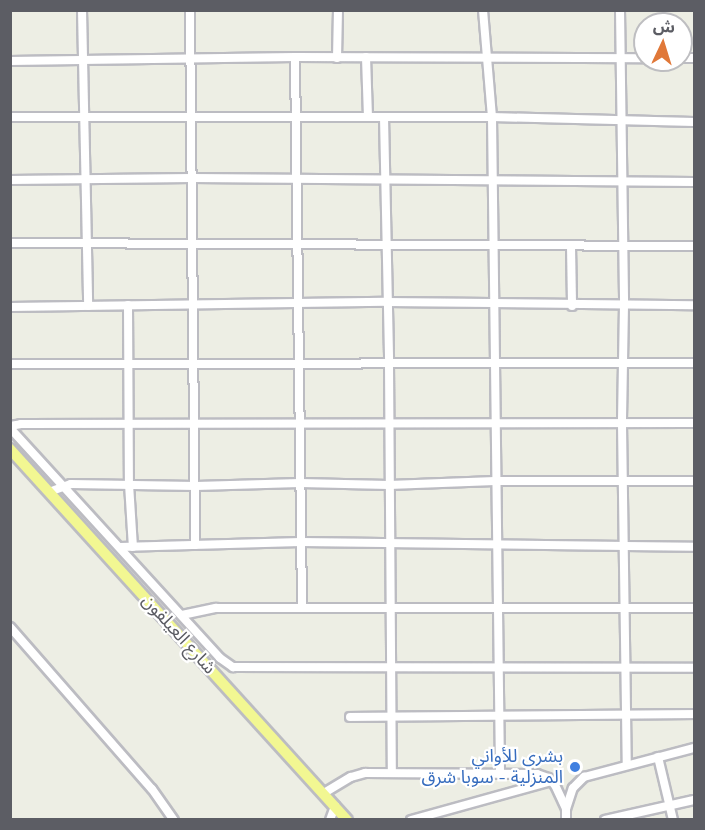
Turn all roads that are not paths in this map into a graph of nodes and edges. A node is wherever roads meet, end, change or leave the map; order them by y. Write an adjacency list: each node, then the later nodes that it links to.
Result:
1 (82, 10): 12 (street)
2 (190, 10): 13 (street)
3 (338, 10): 11 (street)
4 (483, 10): 8 (street)
5 (620, 10): 9 (street)
6 (295, 57): 11 (street); 13 (street); 21 (street)
7 (366, 57): 8 (street); 11 (street); 18 (street)
8 (487, 57): 9 (street); 20 (street)
9 (620, 57): 10 (street); 22 (street)
10 (633, 57)
11 (337, 58)
12 (82, 59): 13 (street); 14 (street); 15 (street)
13 (190, 59): 17 (street)
14 (10, 61)
15 (85, 116): 16 (street); 17 (street); 25 (street)
16 (10, 117)
17 (190, 117): 21 (street); 24 (street)
18 (368, 117): 19 (street); 21 (street)
19 (384, 117): 20 (street); 27 (street)
20 (492, 117): 22 (street); 29 (street)
21 (297, 118): 26 (street)
22 (622, 121): 23 (street); 30 (street)
23 (694, 122)
24 (192, 178): 25 (street); 26 (street); 33 (street)
25 (86, 179): 28 (street); 32 (street)
26 (297, 179): 27 (street); 35 (street)
27 (387, 179): 29 (street); 36 (street)
28 (10, 180)
29 (493, 182): 30 (street); 37 (street)
30 (623, 182): 31 (street); 39 (street)
31 (694, 183)
32 (88, 242): 33 (street); 34 (street); 48 (street)
33 (191, 242): 35 (street); 42 (street)
34 (10, 243)
35 (299, 243): 36 (street); 44 (street)
36 (387, 244): 37 (street); 41 (street)
37 (494, 245): 38 (street); 43 (street)
38 (571, 246): 39 (street); 49 (street)
39 (623, 246): 40 (street); 46 (street)
40 (694, 246)
41 (386, 302): 43 (street); 44 (street); 58 (street)
42 (193, 303): 44 (street); 45 (street); 53 (street)
43 (494, 303): 49 (street); 54 (street)
44 (300, 304): 52 (street)
45 (128, 305): 48 (street); 57 (street)
46 (624, 305): 47 (street); 49 (street); 51 (street)
47 (694, 305)
48 (88, 306): 50 (street)
49 (572, 306)
50 (10, 307)
51 (624, 361): 54 (street); 55 (street); 65 (street)
52 (300, 362): 53 (street); 58 (street); 62 (street)
53 (194, 363): 57 (street); 59 (street)
54 (495, 363): 58 (street); 64 (street)
55 (694, 363)
56 (10, 364): 57 (street)
57 (128, 364): 61 (street)
58 (389, 364): 63 (street)
59 (196, 423): 61 (street); 62 (street); 75 (street)
60 (694, 423): 65 (street)
61 (128, 424): 66 (street); 72 (street)
62 (300, 424): 63 (street); 71 (street)
63 (389, 424): 64 (street); 74 (street)
64 (496, 424): 65 (street); 68 (street)
65 (622, 424): 70 (street)
66 (10, 427): 73 (street)
67 (10, 449): 76 (highway, شارع العيلفون)
68 (495, 481): 70 (street); 74 (street); 79 (street)
69 (694, 481): 70 (street)
70 (623, 482): 81 (street)
71 (300, 483): 74 (street); 75 (street); 77 (street)
72 (129, 484): 73 (street); 75 (street); 84 (street)
73 (63, 485): 76 (street); 83 (street)
74 (389, 485): 78 (street)
75 (196, 486): 80 (street)
76 (49, 492): 107 (highway, شارع العيلفون)
77 (302, 542): 78 (street); 80 (street); 86 (street)
78 (390, 544): 79 (street); 88 (street)
79 (496, 544): 81 (street); 85 (street)
80 (195, 545): 84 (street)
81 (625, 545): 82 (street); 89 (street)
82 (694, 546)
83 (120, 547): 84 (street); 90 (street)
84 (133, 547)
85 (496, 607): 88 (street); 89 (street); 93 (street)
86 (302, 608): 88 (street); 90 (street)
87 (694, 608): 89 (street)
88 (389, 609): 92 (street)
89 (626, 609): 94 (street)
90 (182, 615): 92 (street)
91 (10, 627): 112 (street)
92 (391, 668): 93 (street); 98 (street)
93 (498, 668): 94 (street); 99 (street)
94 (626, 668): 95 (street); 97 (street)
95 (694, 668)
96 (694, 714): 97 (street)
97 (627, 715): 99 (street); 103 (street)
98 (391, 716): 99 (street); 100 (street); 105 (street)
99 (498, 716): 104 (street)
100 (350, 717)
101 (694, 748): 102 (street)
102 (658, 757): 103 (street); 110 (street)
103 (627, 765): 111 (street)
104 (500, 772): 105 (street); 106 (street)
105 (392, 773): 107 (street)
106 (552, 781): 111 (street); 115 (street)
107 (324, 793): 109 (highway, شارع العيلفون)
108 (694, 800): 110 (street)
109 (335, 806): 113 (street); 114 (highway, شارع العيلفون)
110 (670, 806): 117 (street); 118 (street)
111 (566, 809): 116 (street)
112 (174, 819)
113 (330, 819)
114 (347, 819)
115 (411, 819)
116 (567, 819)
117 (605, 819)
118 (673, 819)

